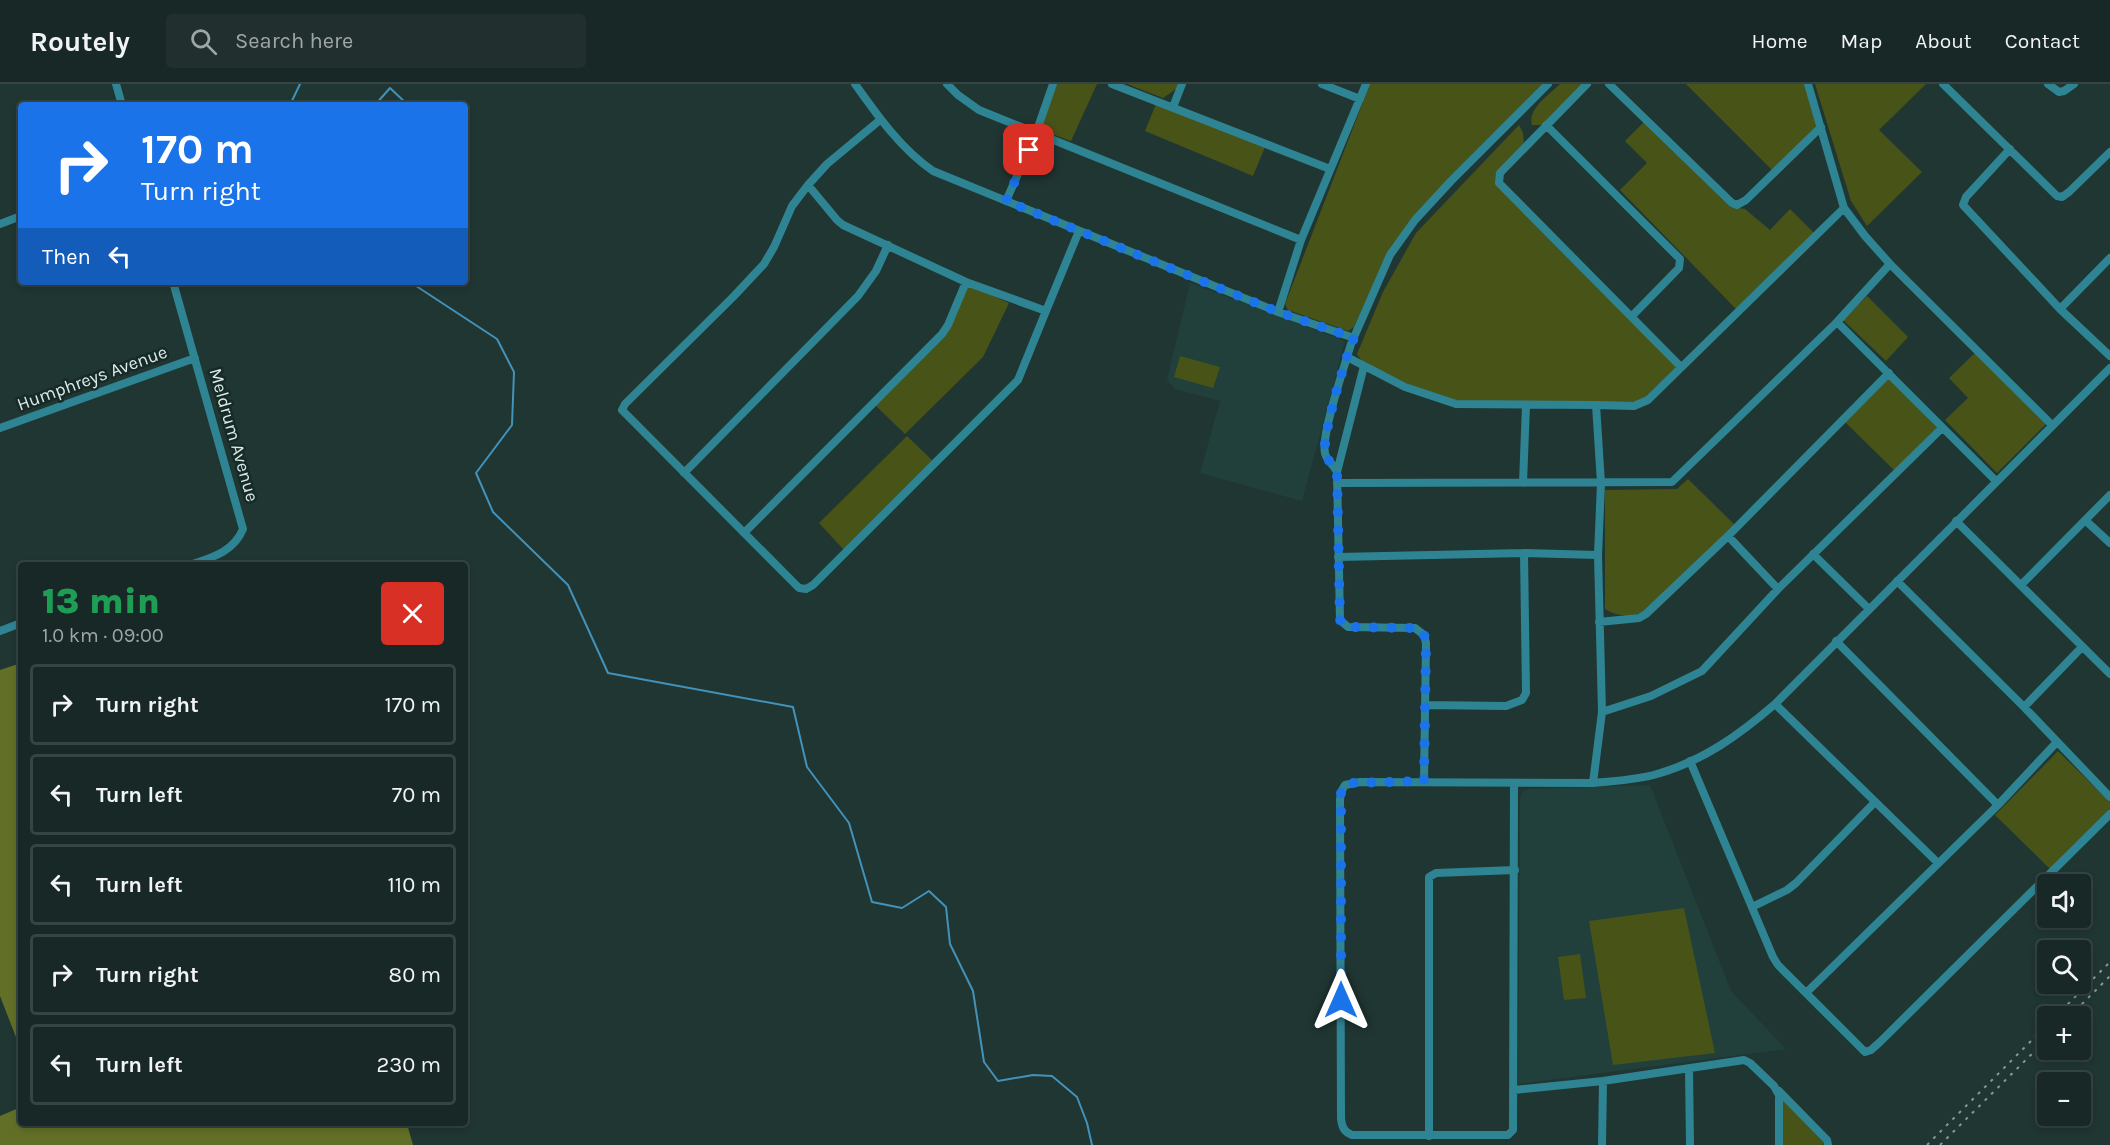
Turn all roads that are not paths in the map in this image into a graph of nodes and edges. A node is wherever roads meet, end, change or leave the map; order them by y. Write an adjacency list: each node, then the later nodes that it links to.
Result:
1 (116, 84): 17 (street)
2 (855, 84): 19 (street)
3 (947, 84): 22 (street)
4 (1053, 84): 22 (street)
5 (1112, 84): 18 (street)
6 (1182, 84): 18 (street)
7 (1322, 84): 16 (street)
8 (1366, 84): 16 (street)
9 (1548, 84): 43 (street)
10 (1587, 84): 20 (street)
11 (1609, 84): 21 (street)
12 (1808, 84): 21 (street)
13 (1944, 84): 23 (street)
14 (2048, 84): 15 (street)
15 (2074, 84)
16 (1360, 99): 25 (street)
17 (121, 102)
18 (1173, 107): 25 (street)
19 (880, 120): 26 (street); 27 (street)
20 (1546, 125): 41 (street); 41 (street)
21 (1821, 127): 28 (street)
22 (1036, 133): 27 (street); 32 (street)
23 (2010, 149): 24 (street); 38 (street)
24 (2110, 152)
25 (1330, 169): 32 (street)
26 (808, 185): 33 (street); 57 (street)
27 (1006, 201): 31 (street)
28 (1844, 208): 35 (street); 48 (street)
29 (18, 217): 30 (street)
30 (0, 224)
31 (1079, 231): 39 (street); 40 (street)
32 (1301, 240): 40 (street)
33 (888, 245): 36 (street); 57 (street)
34 (2110, 258): 38 (street)
35 (1890, 264): 42 (street); 53 (street)
36 (966, 282): 39 (street); 65 (street)
37 (174, 285): 46 (street, Meldrum Avenue)
38 (2060, 309): 44 (street)
39 (1046, 311): 65 (street)
40 (1278, 312): 43 (street)
41 (1632, 316): 48 (street)
42 (1837, 322): 50 (street); 61 (street)
43 (1354, 338): 45 (street)
44 (2110, 356)
45 (1347, 357): 47 (street); 56 (street)
46 (195, 358): 54 (street, Humphreys Avenue); 72 (street, Meldrum Avenue)
47 (1364, 366): 51 (street); 56 (street)
48 (1681, 367): 52 (street)
49 (2110, 368): 53 (street)
50 (1889, 373): 55 (street); 66 (street)
51 (1526, 405): 52 (street); 60 (street)
52 (1596, 405): 61 (street)
53 (2052, 425): 58 (street)
54 (0, 428)
55 (1942, 428): 58 (street); 69 (street)
56 (1337, 472): 59 (street)
57 (684, 473): 65 (street)
58 (1996, 481): 64 (street)
59 (1337, 483): 60 (street); 71 (street)
60 (1523, 483): 61 (street)
61 (1601, 483): 70 (street)
62 (2110, 495): 63 (street)
63 (2085, 520): 67 (street); 74 (street)
64 (1956, 521): 73 (street); 74 (street)
65 (744, 533)
66 (1728, 536): 75 (street); 77 (street)
67 (2110, 543)
68 (1524, 553): 70 (street); 71 (street); 84 (street)
69 (1813, 554): 75 (street); 76 (street)
70 (1598, 555): 77 (street)
71 (1338, 557): 84 (street)
72 (198, 562)
73 (1897, 581): 76 (street); 85 (street)
74 (2021, 585): 81 (street)
75 (1778, 588): 86 (street)
76 (1869, 609): 80 (street)
77 (1599, 622): 86 (street)
78 (18, 624): 79 (street)
79 (0, 631)
80 (1836, 641): 83 (street); 94 (street)
81 (2082, 647): 82 (street); 85 (street)
82 (2110, 674)
83 (1774, 704): 88 (street); 93 (street)
84 (1425, 705): 89 (street)
85 (2024, 707): 87 (street)
86 (1602, 712): 91 (street)
87 (2057, 742): 92 (street); 94 (street)
88 (1690, 761): 91 (street); 98 (street)
89 (1424, 781): 90 (street); 104 (street)
90 (1514, 783): 91 (street); 97 (street)
91 (1593, 783)
92 (2110, 797)
93 (1874, 803): 96 (street); 98 (street)
94 (1998, 805): 96 (street)
95 (2110, 814): 99 (street)
96 (1938, 863): 99 (street)
97 (1515, 870): 103 (street); 104 (street)
98 (1752, 906): 99 (street)
99 (1806, 993)
100 (1689, 1068): 101 (street); 102 (street); 106 (street)
101 (1603, 1081): 103 (street); 105 (street)
102 (1774, 1086): 107 (street); 108 (street)
103 (1514, 1090): 104 (street)
104 (1429, 1136)
105 (1602, 1145)
106 (1690, 1145)
107 (1779, 1145)
108 (1828, 1145)

